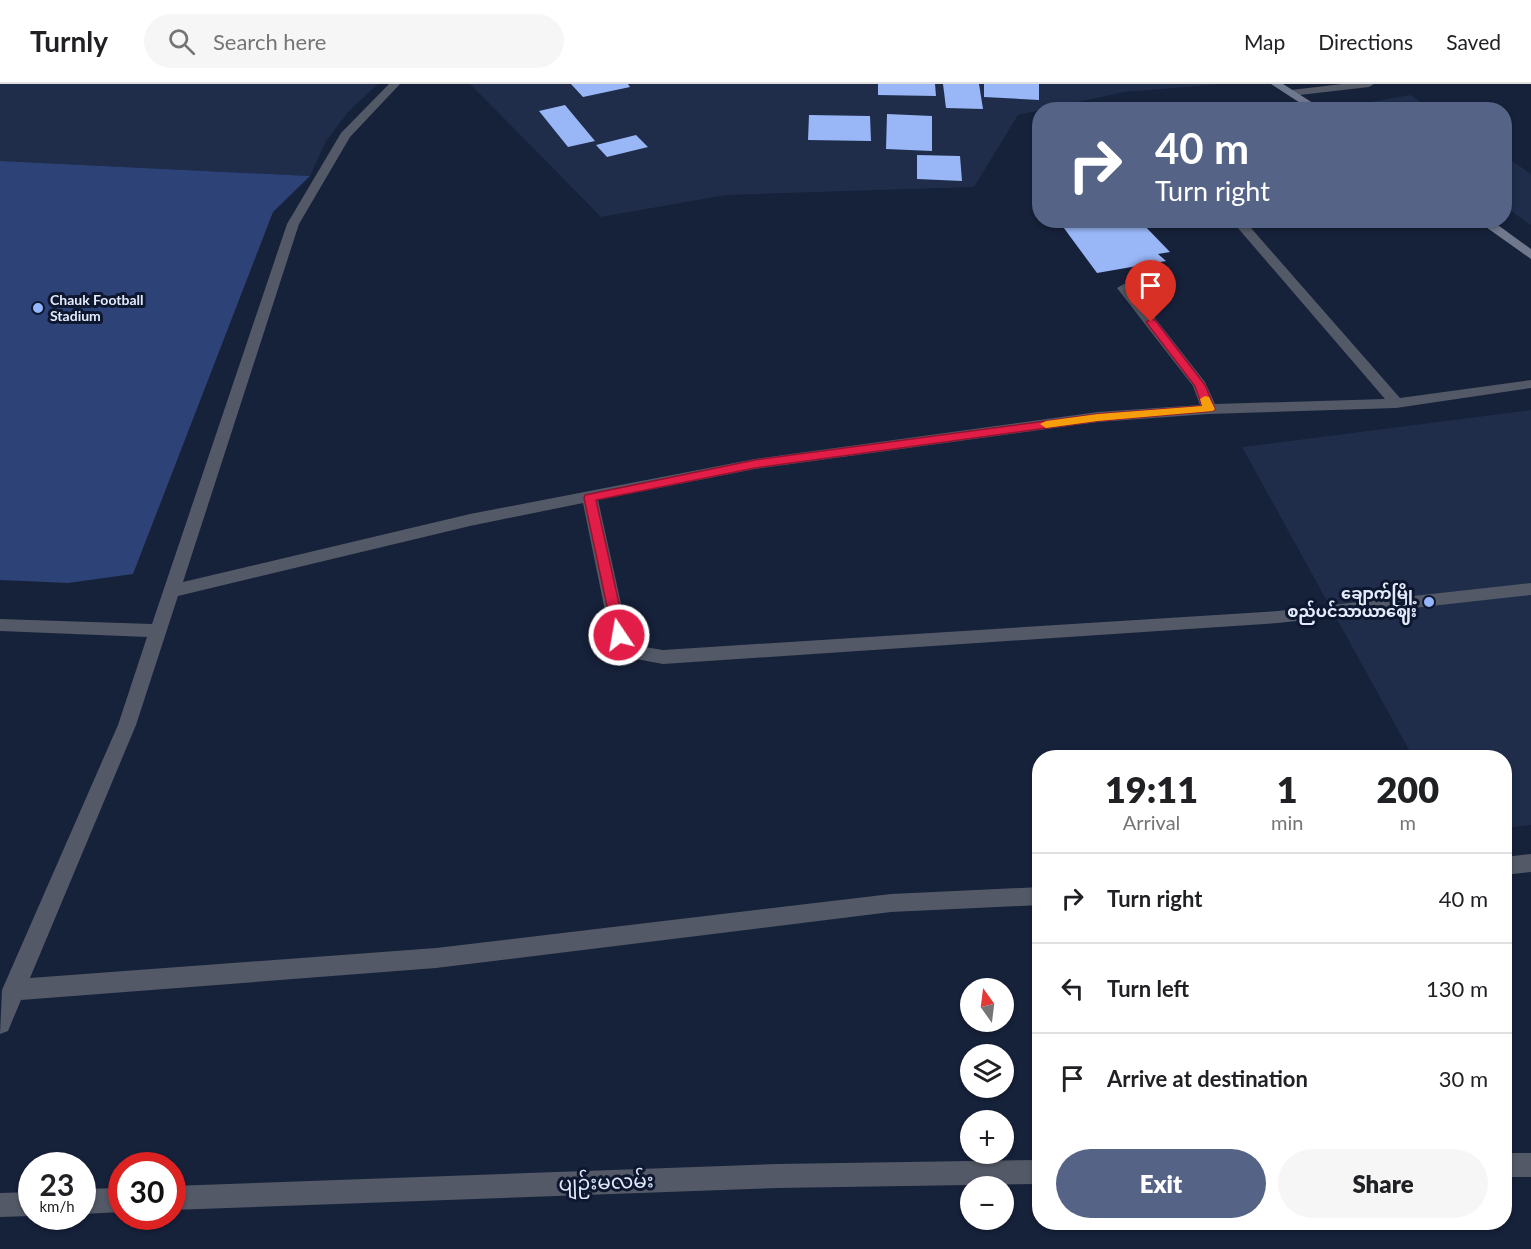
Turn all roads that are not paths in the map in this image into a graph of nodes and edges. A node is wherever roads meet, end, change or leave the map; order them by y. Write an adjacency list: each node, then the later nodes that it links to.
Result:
1 (395, 84): 15 (street)
2 (1276, 84): 4 (main road)
3 (1369, 84): 4 (street)
4 (1291, 93): 5 (main road)
5 (1306, 102)
6 (1244, 228): 11 (street)
7 (1493, 228): 8 (main road)
8 (1531, 255)
9 (1124, 288): 12 (street)
10 (1531, 384): 11 (street)
11 (1396, 403): 12 (street)
12 (1209, 409): 13 (street)
13 (590, 498): 14 (street); 15 (street)
14 (1531, 589)
15 (172, 591): 17 (street)
16 (0, 625): 17 (street)
17 (159, 631): 21 (street)
18 (1531, 863): 19 (street)
19 (1512, 865)
20 (1032, 896): 21 (street)
21 (13, 990): 22 (street)
22 (0, 1023)
23 (1512, 1165): 24 (street)
24 (1531, 1165)
25 (1032, 1172): 26 (street, ပျဉ်းမလမ်း)
26 (186, 1197)
27 (18, 1204): 28 (street)
28 (0, 1205)

